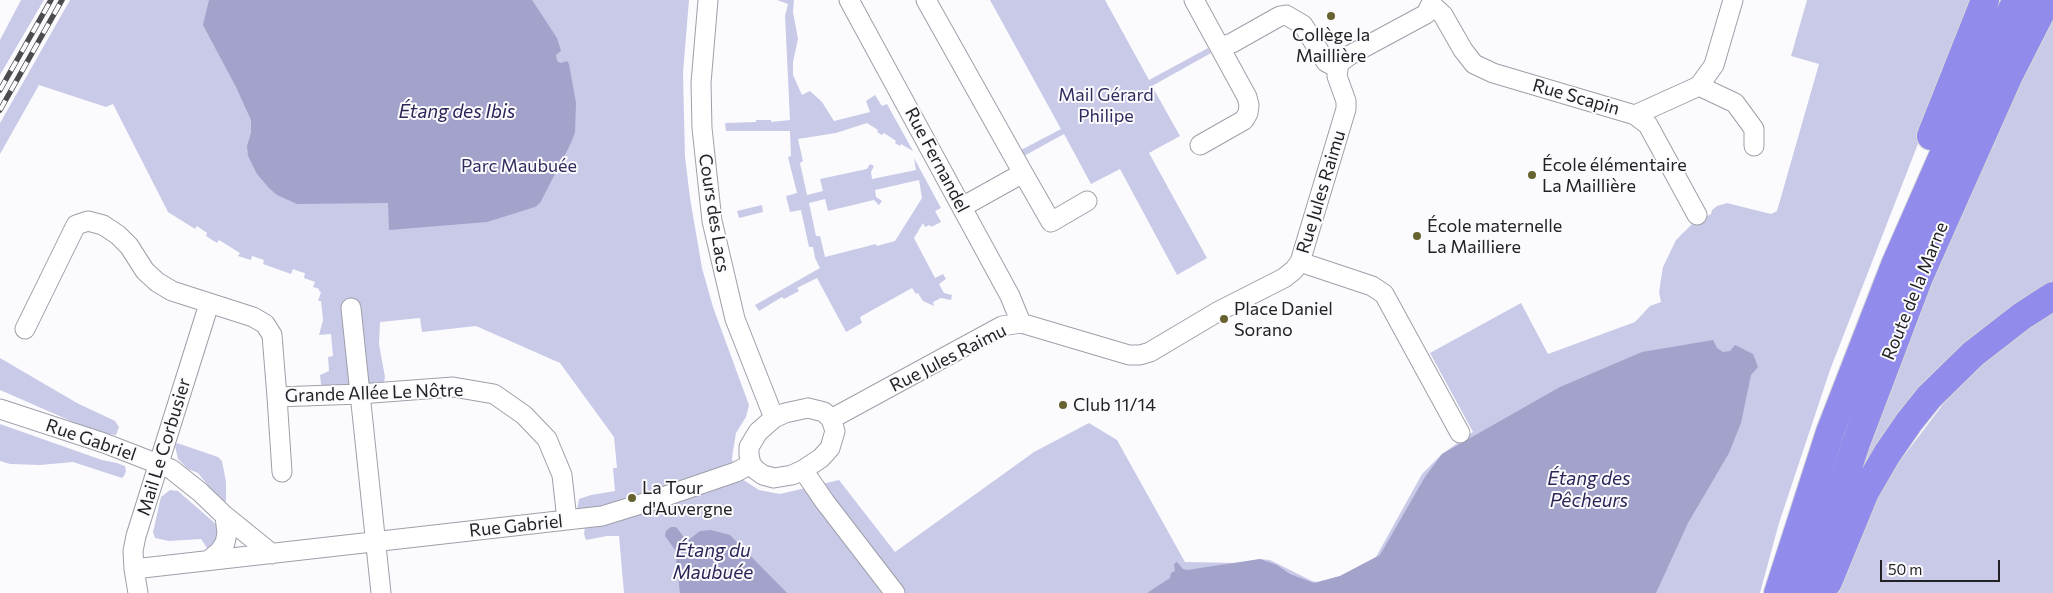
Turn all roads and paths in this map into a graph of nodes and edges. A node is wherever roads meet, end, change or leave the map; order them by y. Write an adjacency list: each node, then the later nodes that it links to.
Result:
1 (708, 0): 30 (street, Cours des Lacs)
2 (849, 0): 18 (street, Rue Fernandel)
3 (926, 0): 16 (street)
4 (1194, 0): 10 (street)
5 (1733, 0): 12 (street)
6 (1985, 0): 26 (highway)
7 (2017, 0): 26 (highway, Route de la Marne)
8 (2047, 0): 47 (highway, Route de la Marne)
9 (1431, 2): 11 (street); 13 (street, Rue Scapin)
10 (1220, 47): 11 (street); 14 (street)
11 (1337, 68): 20 (street, Rue Jules Raimu)
12 (1699, 86): 13 (street); 15 (street)
13 (1635, 115): 19 (street, Rue Scapin)
14 (1200, 145)
15 (1754, 146)
16 (1023, 173): 17 (street); 18 (street)
17 (1087, 201)
18 (962, 207): 24 (street, Rue Fernandel)
19 (1697, 215)
20 (1300, 262): 24 (street, Rue Jules Raimu); 32 (street)
21 (2053, 296): 48 (highway)
22 (209, 304): 25 (street, Grande Allée Le Nôtre); 28 (street, Grande Allée Le Nôtre); 33 (street, Mail Le Corbusier)
23 (351, 308): 27 (street)
24 (1021, 323): 31 (street, Rue Jules Raimu)
25 (25, 330)
26 (1846, 393): 46 (highway, Route de la Marne)
27 (359, 394): 28 (street, Grande Allée Le Nôtre); 38 (street, Grande Allée Le Nôtre); 39 (street)
28 (277, 397): 36 (street)
29 (0, 409): 33 (street, Rue Gabriel)
30 (774, 418): 31 (street); 34 (street)
31 (831, 419): 35 (street)
32 (1460, 434)
33 (158, 463): 37 (street, Rue Gabriel); 42 (street, Mail Le Corbusier)
34 (752, 464): 35 (street); 38 (street, Rue Gabriel)
35 (803, 470): 45 (street)
36 (282, 472)
37 (225, 516): 40 (street, Rue Gabriel); 41 (street)
38 (566, 520): 39 (street, Rue Gabriel)
39 (376, 542): 40 (street, Rue Gabriel); 44 (street)
40 (272, 554): 41 (street, Rue Gabriel)
41 (210, 560): 42 (street, Rue Gabriel)
42 (134, 569): 43 (street, Mail Le Corbusier)
43 (138, 593)
44 (381, 593)
45 (895, 593)
46 (1778, 593)
47 (1807, 593)
48 (1824, 593)

